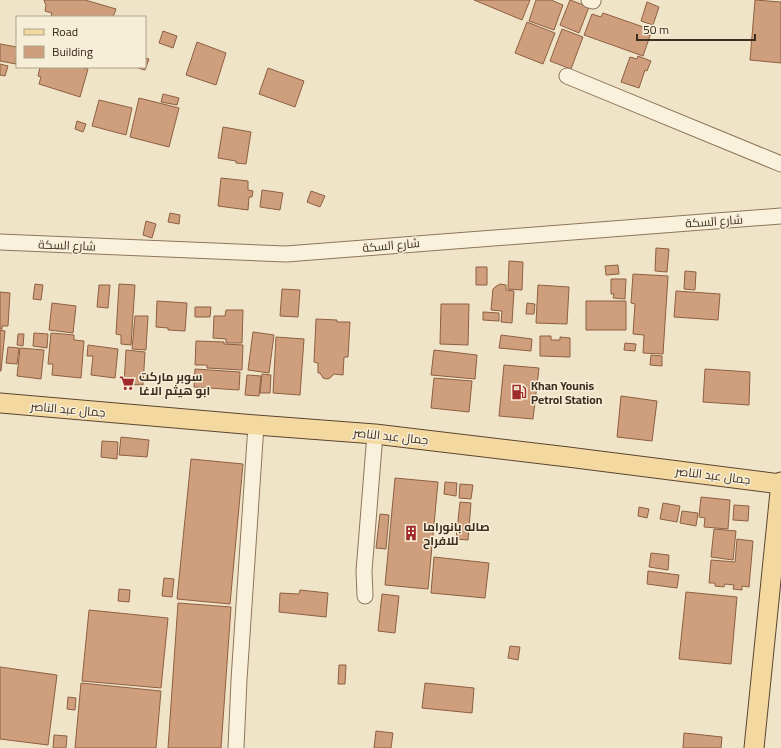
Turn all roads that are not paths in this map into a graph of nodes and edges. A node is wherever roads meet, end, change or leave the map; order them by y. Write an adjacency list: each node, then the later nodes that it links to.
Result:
1 (567, 76): 2 (street)
2 (781, 164)
3 (781, 216): 4 (street, شارع السكة)
4 (0, 242)
5 (0, 403): 6 (main road, جمال عبد الناصر)
6 (256, 425): 7 (main road, جمال عبد الناصر); 10 (street)
7 (376, 434): 8 (main road, جمال عبد الناصر); 9 (street)
8 (781, 484): 11 (main road)
9 (365, 596)
10 (236, 748)
11 (754, 748)

